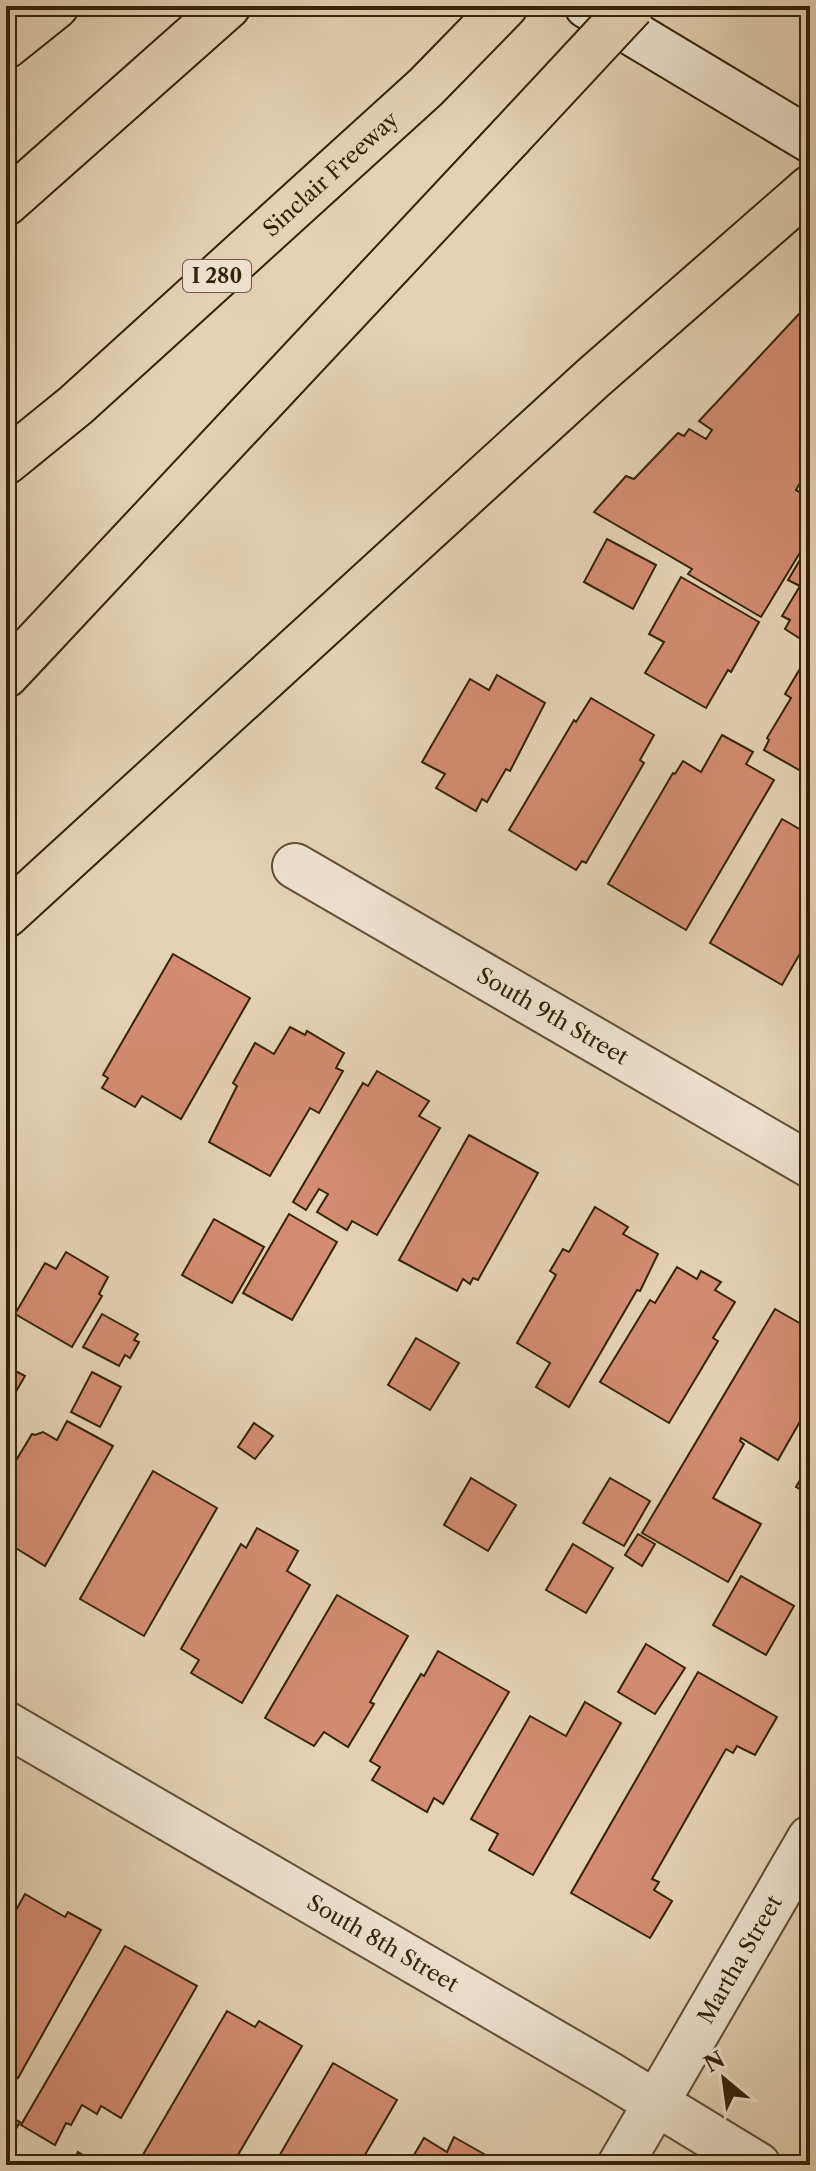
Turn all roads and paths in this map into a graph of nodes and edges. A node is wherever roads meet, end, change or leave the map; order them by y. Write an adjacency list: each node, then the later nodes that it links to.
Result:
1 (56, 6): 6 (highway)
2 (228, 6): 9 (highway)
3 (505, 6): 10 (highway, Sinclair Freeway / I 280)
4 (587, 6): 7 (street)
5 (632, 6): 11 (highway, bridge)
6 (6, 46)
7 (810, 140)
8 (810, 188): 13 (highway)
9 (6, 203)
10 (6, 462)
11 (6, 675)
12 (295, 866): 14 (street, South 9th Street)
13 (6, 915)
14 (810, 1165)
15 (6, 1724): 17 (street, South 8th Street)
16 (810, 1838): 17 (street, Martha Street)
17 (656, 2102): 18 (street, Martha Street); 19 (street, South 8th Street)
18 (620, 2165)
19 (758, 2165)

